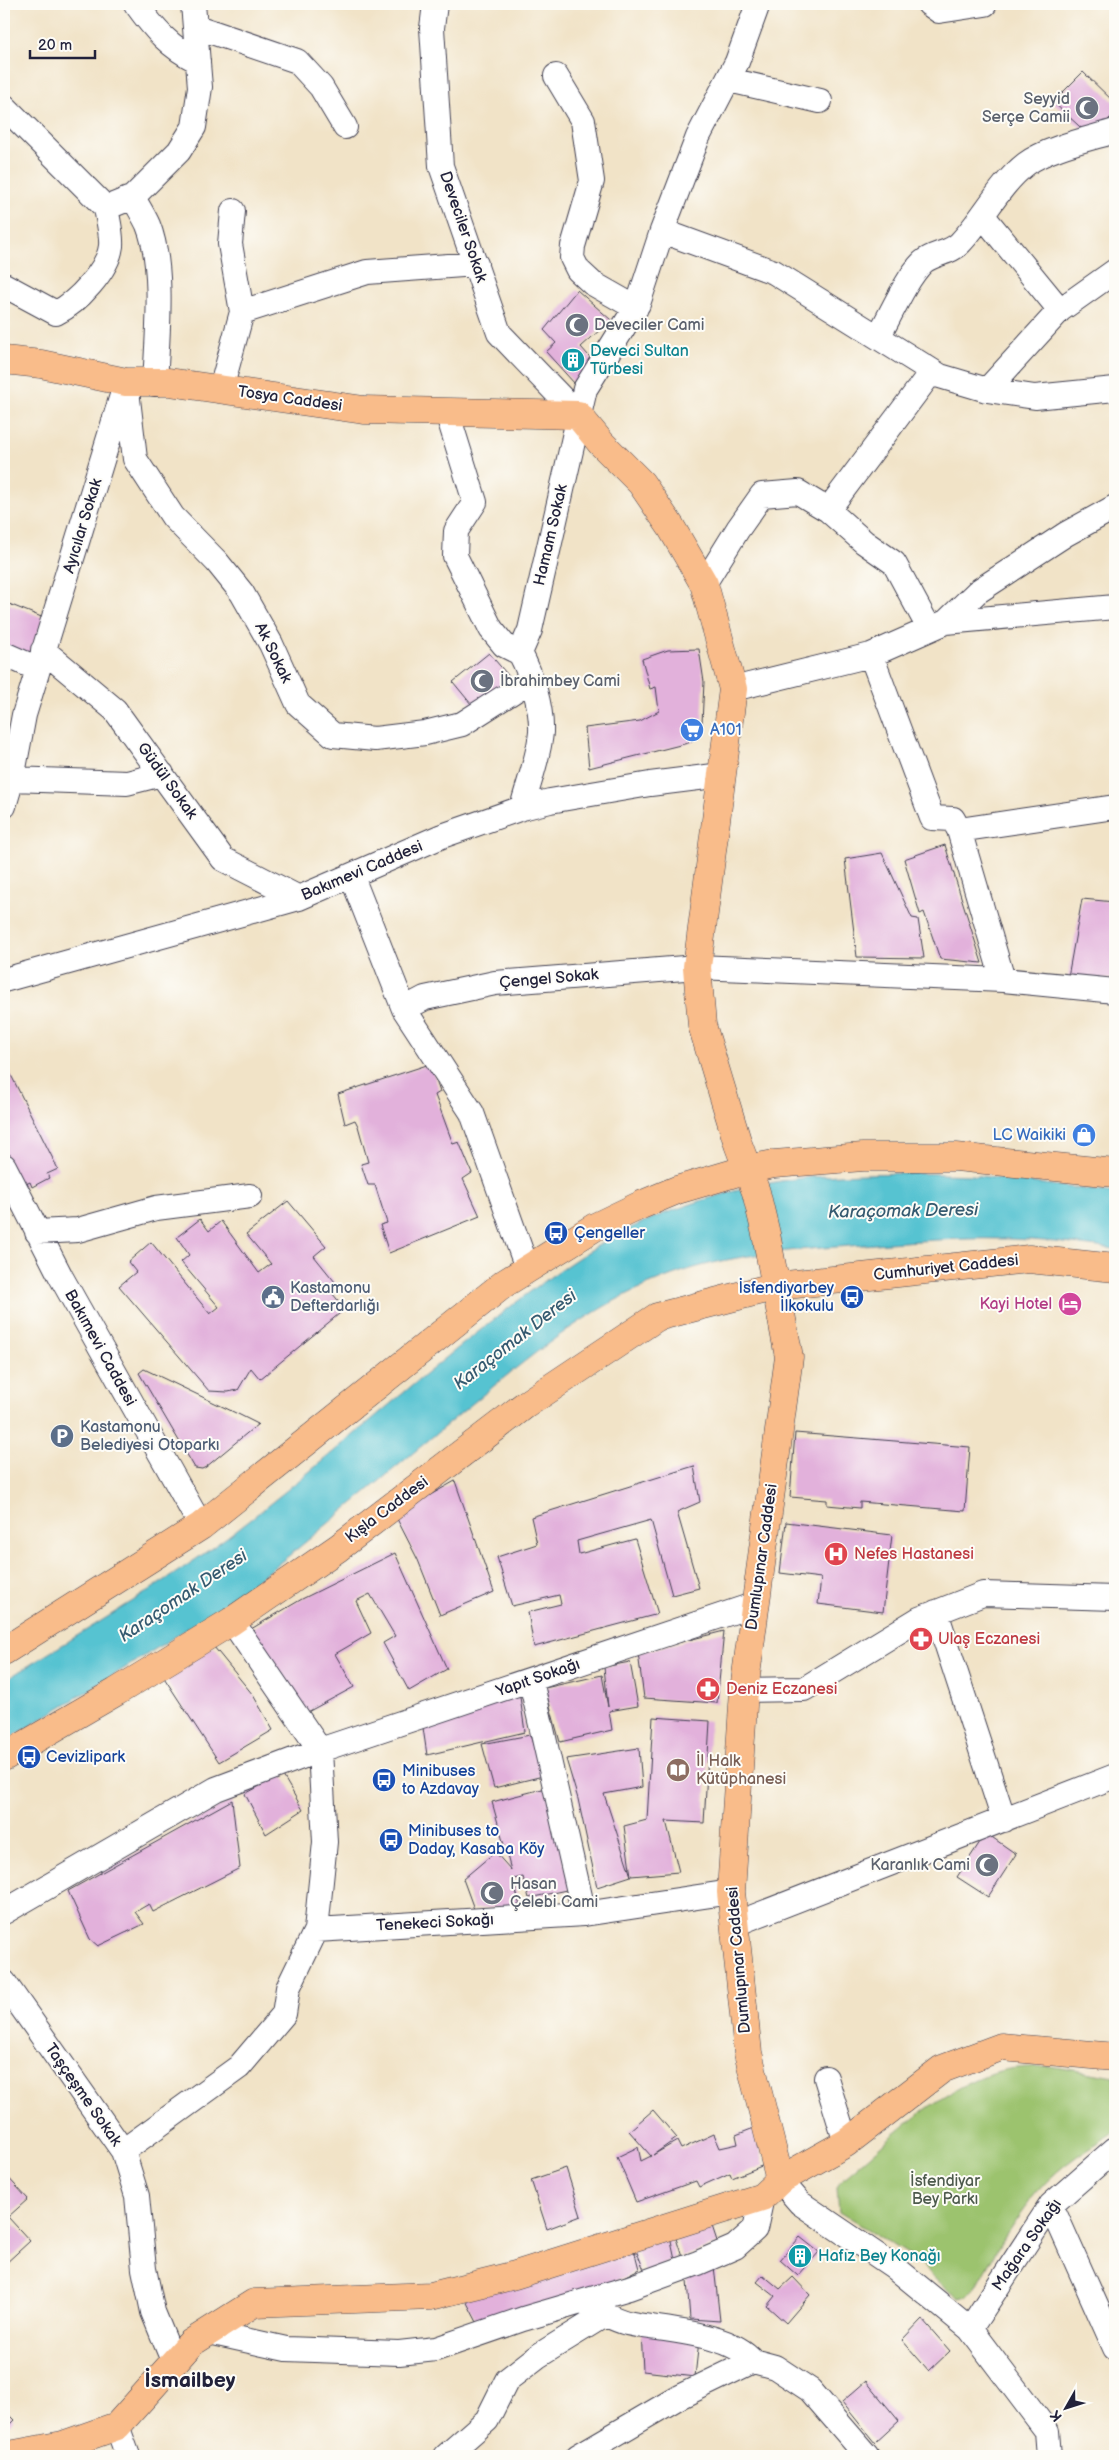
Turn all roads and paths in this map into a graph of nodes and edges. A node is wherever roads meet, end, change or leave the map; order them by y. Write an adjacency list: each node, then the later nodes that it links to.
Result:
1 (136, 4): 8 (street)
2 (193, 4): 7 (street)
3 (435, 4): 20 (street, Deveciler Sokak)
4 (758, 4): 10 (street, Hamam Sokak)
5 (928, 4): 6 (street)
6 (985, 4)
7 (197, 27): 8 (street); 13 (street)
8 (198, 61): 15 (street)
9 (556, 76): 23 (street)
10 (729, 80): 11 (street); 19 (street, Hamam Sokak)
11 (820, 101)
12 (4, 106): 16 (street)
13 (346, 127)
14 (1115, 131): 18 (street)
15 (133, 198): 16 (street); 30 (street)
16 (106, 208): 22 (street)
17 (233, 211): 25 (street)
18 (983, 216): 24 (street); 26 (street)
19 (662, 231): 23 (street, Hamam Sokak); 26 (street)
20 (476, 264): 25 (street); 35 (street, Deveciler Sokak)
21 (1115, 270): 24 (street)
22 (4, 285)
23 (636, 308): 35 (street, Hamam Sokak)
24 (1060, 310): 33 (street)
25 (242, 312): 31 (street)
26 (878, 337): 28 (street)
27 (4, 360): 29 (main road, Tosya Caddesi)
28 (932, 371): 33 (street); 37 (street)
29 (126, 382): 30 (main road, Tosya Caddesi); 44 (street, Ayıcılar Sokak); 45 (street, Ak Sokak)
30 (155, 384): 31 (main road, Tosya Caddesi)
31 (221, 389): 34 (main road, Tosya Caddesi)
32 (1115, 389): 33 (street)
33 (987, 390)
34 (447, 412): 35 (main road, Tosya Caddesi); 41 (street)
35 (578, 415): 38 (main road); 41 (street, Hamam Sokak)
36 (1115, 507): 40 (street)
37 (828, 510): 38 (street); 40 (street)
38 (704, 584): 46 (main road)
39 (1115, 607): 40 (street)
40 (938, 625): 43 (street)
41 (520, 653): 45 (street)
42 (4, 654): 44 (street)
43 (871, 655): 46 (street); 53 (street)
44 (40, 660): 47 (street, Güdül Sokak); 49 (street, Ayıcılar Sokak)
45 (531, 680): 52 (street)
46 (734, 689): 48 (main road, Dumlupınar Caddesi)
47 (162, 774): 49 (street); 55 (street, Güdül Sokak)
48 (722, 775): 52 (street, Bakımevi Caddesi); 56 (main road, Dumlupınar Caddesi)
49 (12, 779): 50 (street, Ayıcılar Sokak)
50 (4, 806)
51 (1115, 807): 53 (street)
52 (522, 808): 54 (street, Bakımevi Caddesi)
53 (959, 830): 58 (street)
54 (352, 877): 55 (street, Bakımevi Caddesi); 60 (street)
55 (300, 898): 57 (street, Bakımevi Caddesi)
56 (697, 967): 58 (street, Çengel Sokak); 60 (street, Çengel Sokak); 62 (main road, Dumlupınar Caddesi)
57 (4, 980)
58 (1003, 980): 59 (street, Çengel Sokak)
59 (1115, 991)
60 (404, 1009): 67 (street)
61 (4, 1166): 66 (street, Bakımevi Caddesi)
62 (748, 1169): 63 (main road); 67 (main road); 69 (main road, Dumlupınar Caddesi)
63 (1115, 1173)
64 (250, 1196): 66 (street)
65 (4, 1198): 70 (street)
66 (37, 1232): 70 (street, Bakımevi Caddesi)
67 (527, 1268): 70 (main road)
68 (1115, 1268): 69 (main road, Cumhuriyet Caddesi)
69 (777, 1286): 72 (main road, Dumlupınar Caddesi); 74 (main road, Kışla Caddesi)
70 (195, 1531): 75 (main road)
71 (1115, 1598): 73 (street)
72 (756, 1604): 76 (street, Yapıt Sokağı); 77 (main road, Dumlupınar Caddesi)
73 (936, 1612): 77 (street); 81 (street)
74 (232, 1621): 78 (street); 79 (main road, Kışla Caddesi)
75 (4, 1651)
76 (531, 1681): 78 (street, Yapıt Sokağı); 84 (street)
77 (744, 1690): 82 (main road, Dumlupınar Caddesi)
78 (320, 1750): 83 (street, Yapıt Sokağı); 86 (street)
79 (4, 1757)
80 (1115, 1776): 81 (street)
81 (1004, 1820): 85 (street)
82 (731, 1892): 84 (street, Tenekeci Sokağı); 85 (main road, Dumlupınar Caddesi)
83 (4, 1912)
84 (584, 1914): 86 (street, Tenekeci Sokağı)
85 (735, 1924): 93 (main road, Dumlupınar Caddesi)
86 (316, 1930): 92 (street)
87 (4, 1982): 92 (street, Taşçeşme Sokak)
88 (1115, 2058): 90 (main road)
89 (826, 2078): 90 (street)
90 (846, 2143): 93 (main road)
91 (1115, 2149): 94 (street, Mağara Sokağı)
92 (123, 2151): 101 (street, Taşçeşme Sokak)
93 (771, 2188): 95 (street); 97 (street, Dumlupınar Caddesi); 98 (main road)
94 (1051, 2205): 97 (street, Mağara Sokağı); 99 (street)
95 (581, 2303): 96 (street); 98 (street)
96 (606, 2314): 100 (street); 105 (street)
97 (970, 2329): 108 (street, Dumlupınar Caddesi)
98 (209, 2332): 101 (main road)
99 (1115, 2348)
100 (753, 2361): 106 (street); 107 (street)
101 (174, 2363): 102 (main road)
102 (117, 2426): 103 (main road); 104 (street)
103 (4, 2456)
104 (128, 2456)
105 (446, 2456)
106 (578, 2456)
107 (867, 2456)
108 (1049, 2456)

